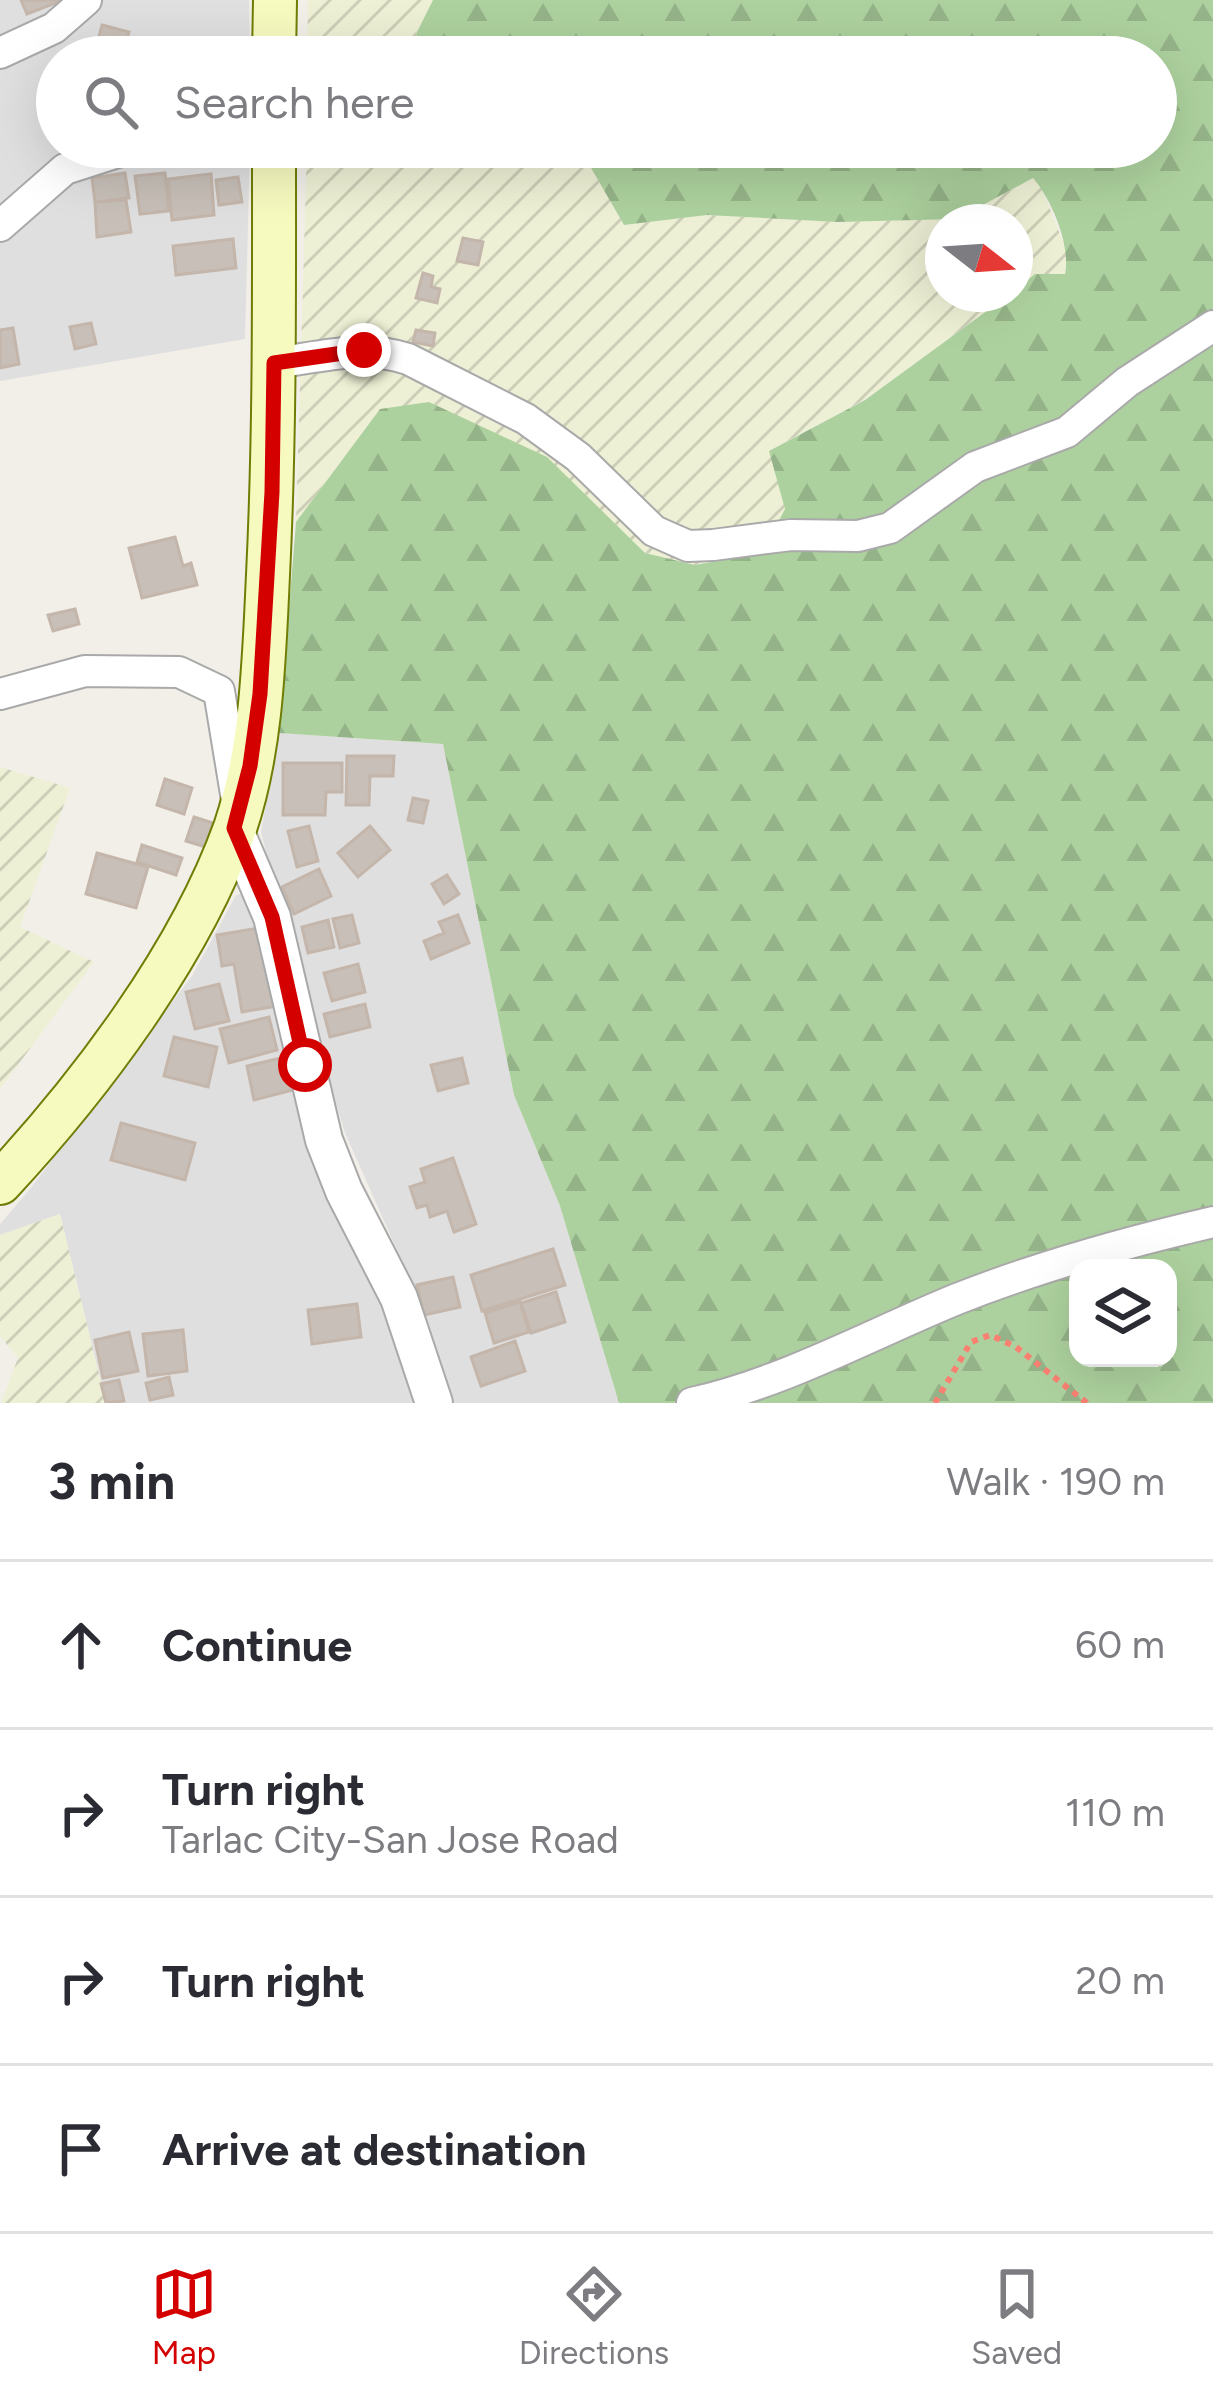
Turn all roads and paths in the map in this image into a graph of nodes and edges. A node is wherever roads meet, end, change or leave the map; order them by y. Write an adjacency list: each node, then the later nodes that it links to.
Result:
1 (86, 0): 4 (street)
2 (275, 0): 5 (main road)
3 (36, 36): 6 (street)
4 (37, 36)
5 (268, 36)
6 (0, 53)
7 (68, 168): 9 (street)
8 (274, 168): 11 (main road)
9 (0, 226)
10 (1213, 326): 11 (street)
11 (274, 363): 13 (main road)
12 (0, 694): 13 (street)
13 (237, 820): 14 (main road); 16 (street)
14 (0, 1183)
15 (1213, 1222): 17 (street)
16 (434, 1403)
17 (692, 1403)
18 (935, 1403): 19 (path)
19 (1087, 1403)

